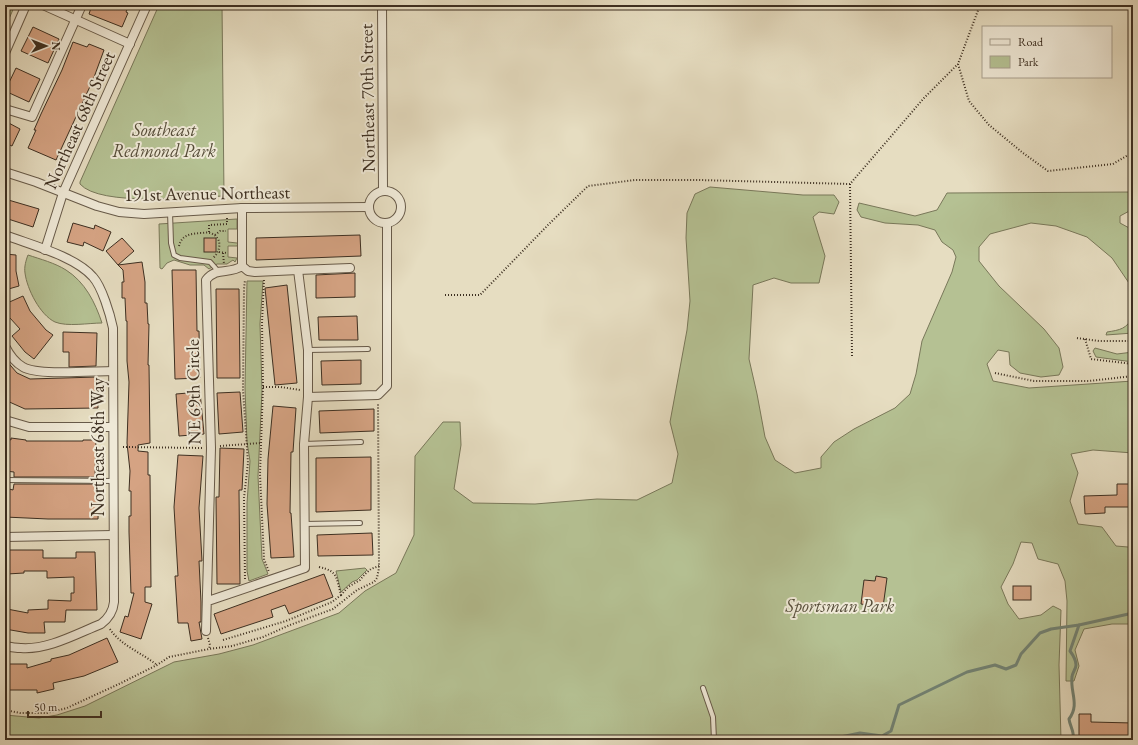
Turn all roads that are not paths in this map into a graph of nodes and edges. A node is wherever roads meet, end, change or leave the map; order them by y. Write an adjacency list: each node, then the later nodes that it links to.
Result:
1 (26, 5): 8 (street)
2 (43, 5): 6 (street)
3 (82, 5): 6 (street)
4 (147, 5): 7 (street, Northeast 68th Street)
5 (382, 5): 11 (street, Northeast 70th Street)
6 (75, 20): 7 (street); 9 (street)
7 (130, 44): 12 (street, Northeast 68th Street)
8 (5, 53)
9 (5, 109)
10 (5, 172): 12 (street, 191st Avenue Northeast)
11 (383, 190): 13 (street); 16 (street)
12 (63, 193): 15 (street, 191st Avenue Northeast); 18 (street, Northeast 68th Street)
13 (369, 207): 14 (street, 191st Avenue Northeast); 16 (street)
14 (242, 208): 15 (street, 191st Avenue Northeast); 19 (street)
15 (170, 212): 22 (lane)
16 (387, 223): 27 (street)
17 (5, 235): 18 (street)
18 (45, 250): 26 (street, Northeast 68th Way)
19 (242, 266): 21 (street); 22 (street)
20 (350, 268): 21 (street)
21 (298, 270): 25 (street)
22 (218, 271): 38 (street, NE 69th Circle)
23 (5, 346): 26 (street)
24 (368, 349): 25 (lane)
25 (308, 350): 27 (street)
26 (113, 371): 29 (street, Northeast 68th Way)
27 (308, 393): 31 (street)
28 (5, 420): 29 (street)
29 (114, 427): 33 (street, Northeast 68th Way)
30 (361, 442): 31 (lane)
31 (304, 444): 35 (street)
32 (5, 480): 33 (lane)
33 (113, 481): 36 (street, Northeast 68th Way)
34 (360, 523): 35 (lane)
35 (304, 524): 38 (street)
36 (114, 536): 37 (street); 40 (street, Northeast 68th Way)
37 (5, 537)
38 (208, 601): 39 (street, NE 69th Circle)
39 (206, 631)
40 (5, 646)
41 (703, 688): 42 (lane)
42 (714, 740)

